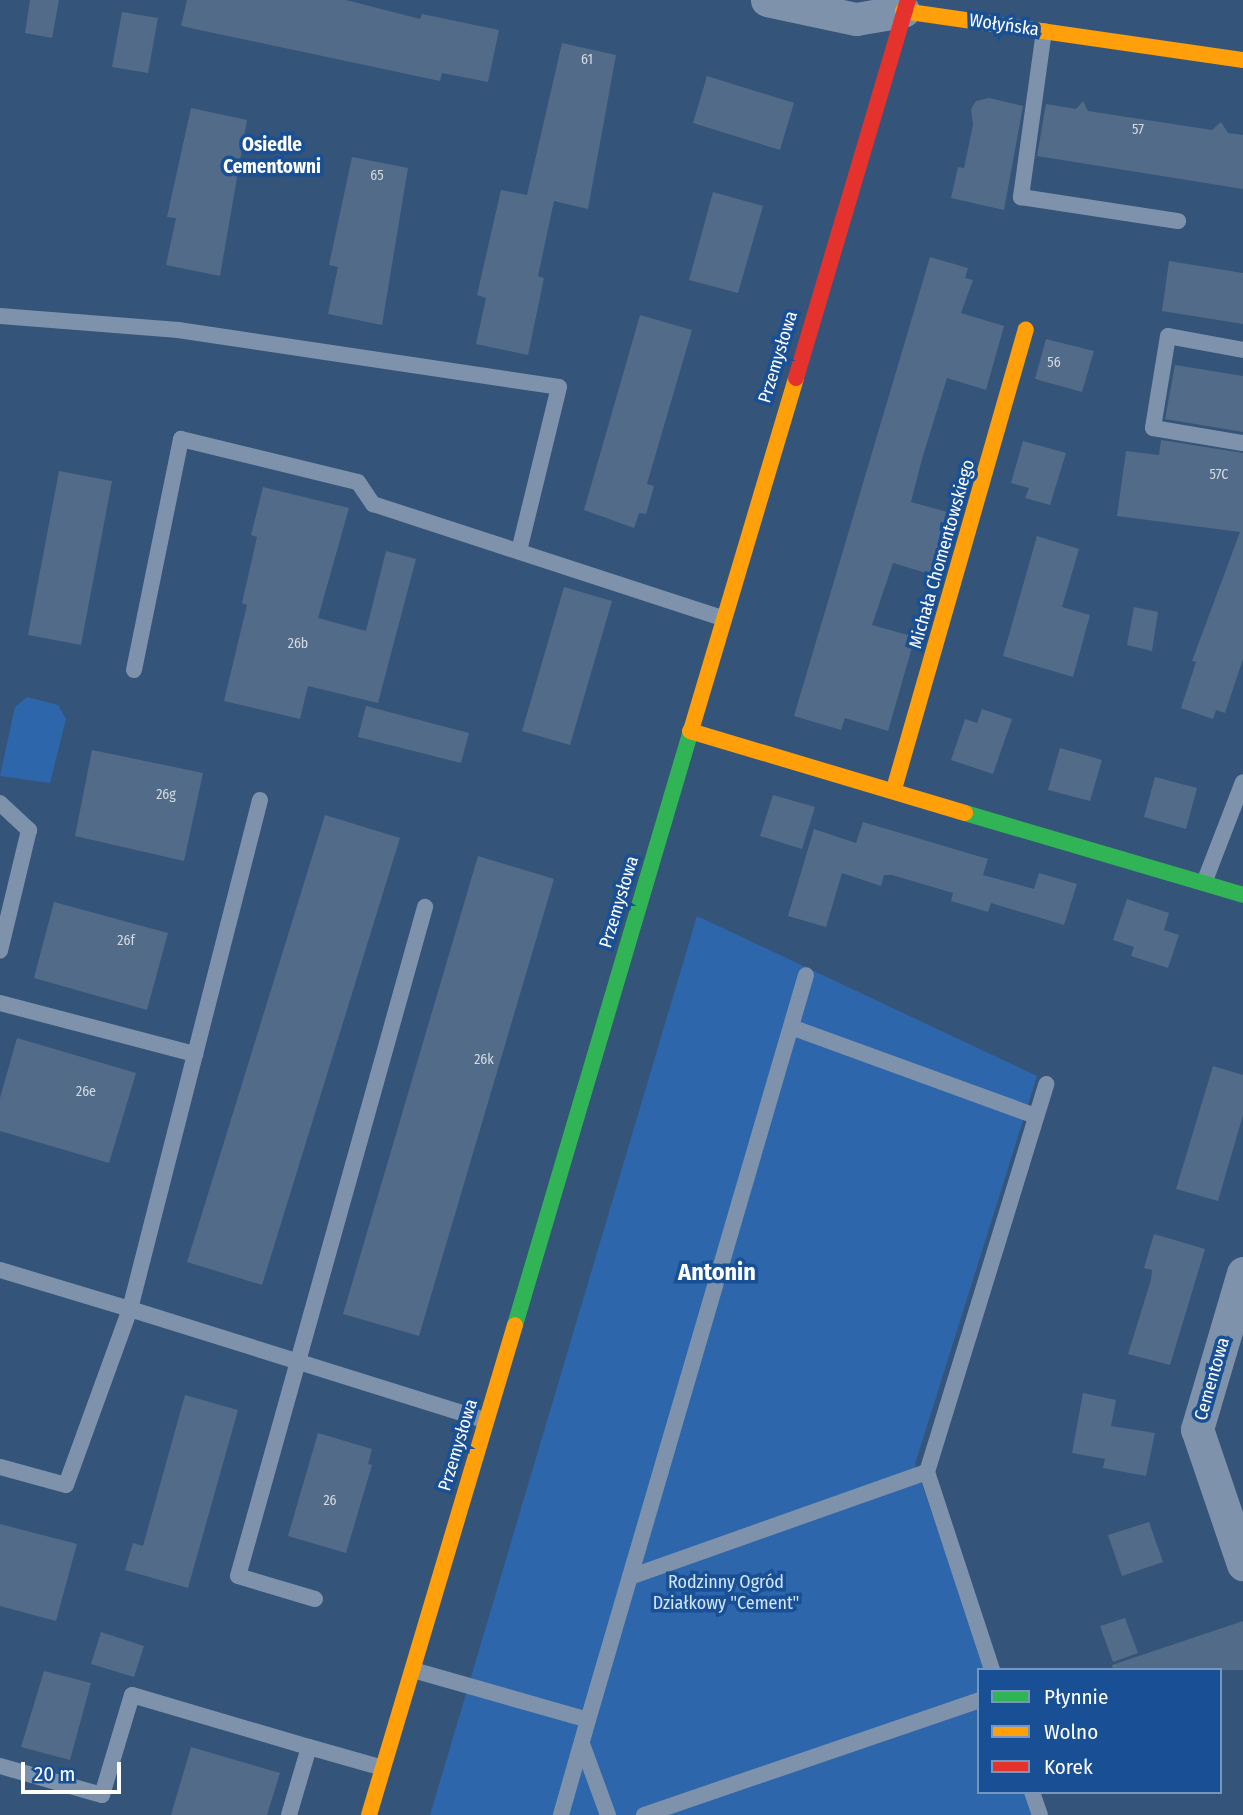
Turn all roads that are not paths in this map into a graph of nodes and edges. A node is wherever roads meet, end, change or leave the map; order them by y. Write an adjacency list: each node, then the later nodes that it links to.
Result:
1 (766, 0): 2 (street, Wołyńska)
2 (905, 6): 3 (main road, Wołyńska); 11 (main road, Przemysłowa)
3 (1044, 31): 4 (main road, Wołyńska); 5 (lane)
4 (1243, 60)
5 (1178, 220)
6 (0, 316): 10 (lane)
7 (1026, 330): 15 (main road, Michała Chomentowskiego)
8 (1243, 350): 9 (lane)
9 (1243, 443)
10 (519, 551): 11 (lane); 12 (lane)
11 (721, 618): 13 (main road, Przemysłowa)
12 (134, 670)
13 (690, 731): 15 (main road); 32 (main road, Przemysłowa)
14 (1243, 782): 18 (lane)
15 (894, 789): 18 (main road)
16 (260, 800): 25 (lane)
17 (0, 803): 21 (lane)
18 (1204, 883): 19 (main road)
19 (1243, 895)
20 (425, 907): 31 (lane)
21 (0, 951)
22 (806, 975): 24 (lane)
23 (0, 1003): 25 (lane)
24 (791, 1027): 27 (lane); 36 (lane)
25 (195, 1054): 30 (lane)
26 (1046, 1084): 27 (lane)
27 (1036, 1116): 34 (lane)
28 (0, 1270): 30 (lane)
29 (1243, 1273): 35 (street, Cementowa)
30 (130, 1309): 31 (lane); 33 (lane)
31 (298, 1361): 32 (lane); 37 (lane)
32 (485, 1420): 39 (main road, Przemysłowa)
33 (0, 1467)
34 (928, 1472): 36 (lane); 38 (lane)
35 (1243, 1564)
36 (630, 1577): 41 (lane)
37 (315, 1599)
38 (991, 1668)
39 (411, 1669): 41 (lane); 45 (main road, Przemysłowa)
40 (977, 1701): 51 (lane)
41 (588, 1720): 42 (lane)
42 (582, 1744): 49 (lane); 50 (lane)
43 (309, 1747): 44 (lane); 45 (lane); 47 (lane)
44 (0, 1766)
45 (383, 1768): 48 (main road, Przemysłowa)
46 (1033, 1794): 52 (lane)
47 (289, 1815)
48 (369, 1815)
49 (561, 1815)
50 (608, 1815)
51 (644, 1815)
52 (1040, 1815)

